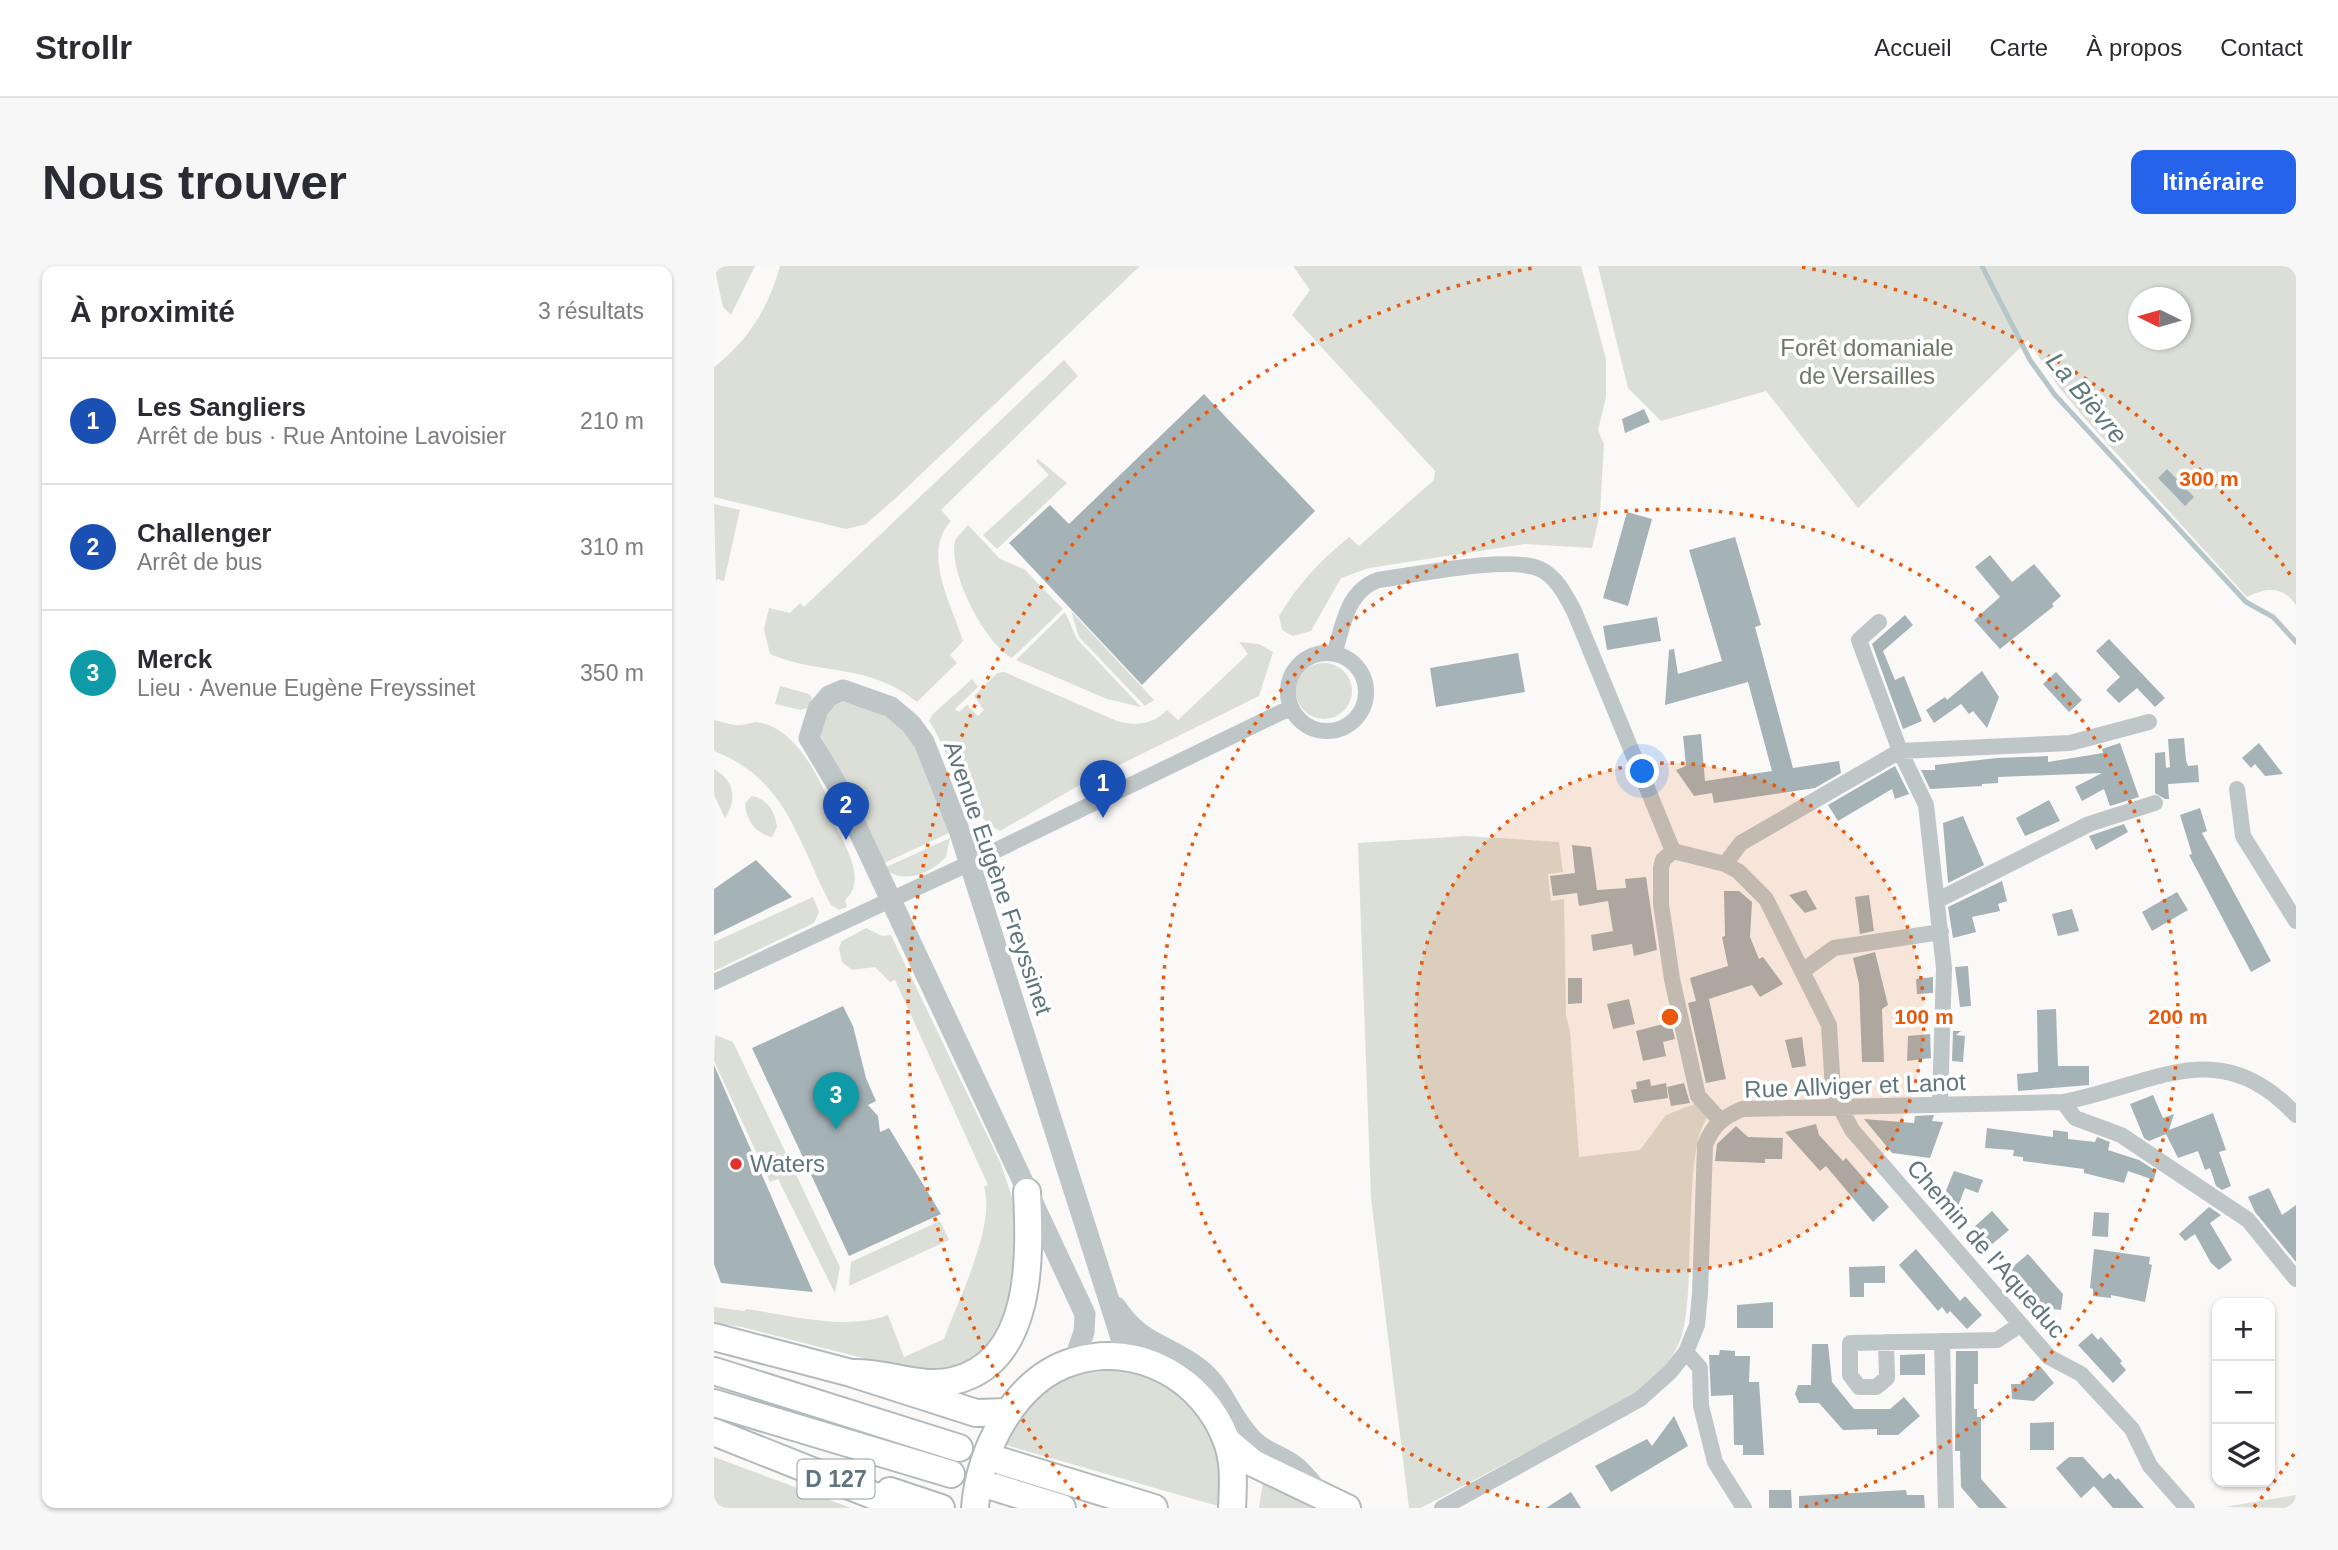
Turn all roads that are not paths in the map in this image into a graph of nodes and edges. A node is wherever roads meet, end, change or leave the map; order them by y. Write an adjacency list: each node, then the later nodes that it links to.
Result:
1 (1879, 622): 5 (street)
2 (1334, 654): 3 (street); 3 (street); 8 (street)
3 (1290, 708): 9 (street)
4 (2149, 722): 5 (street)
5 (1900, 751): 10 (street); 12 (street)
6 (2237, 789): 13 (street)
7 (2155, 803): 12 (street)
8 (1673, 851): 10 (street); 21 (street)
9 (970, 863): 11 (street); 11 (street, Avenue Eugène Freyssinet); 24 (street, Avenue Eugène Freyssinet)
10 (1725, 864): 15 (street)
11 (890, 898): 16 (street); 22 (street, Avenue Eugène Freyssinet)
12 (1938, 900): 14 (street)
13 (2296, 920)
14 (1941, 932): 15 (street); 18 (street)
15 (1804, 970): 19 (street)
16 (714, 982)
17 (2063, 1102): 18 (street, Rue Allviger et Lanot); 20 (street, Rue Allviger et Lanot); 23 (street)
18 (1941, 1104): 19 (street, Rue Allviger et Lanot)
19 (1837, 1107): 21 (street, Rue Allviger et Lanot); 25 (street, Chemin de l'Aqueduc)
20 (2296, 1115)
21 (1720, 1120): 29 (street, Rue Allviger et Lanot)
22 (1027, 1192): 31 (street, Avenue Eugène Freyssinet); 33 (main road)
23 (2296, 1279)
24 (1107, 1292): 30 (street, Avenue Eugène Freyssinet); 43 (street)
25 (2020, 1325): 27 (street); 54 (street, Chemin de l'Aqueduc)
26 (714, 1337): 33 (main road)
27 (1942, 1341): 28 (street); 53 (street)
28 (1886, 1342)
29 (1686, 1352): 51 (street, Rue Allviger et Lanot); 52 (street)
30 (1133, 1358): 31 (main road); 37 (main road)
31 (1074, 1361): 35 (main road)
32 (714, 1371): 38 (main road)
33 (851, 1373): 35 (main road)
34 (714, 1403): 41 (main road)
35 (1008, 1412): 46 (main road)
36 (714, 1432): 39 (main road)
37 (1227, 1441): 43 (main road); 49 (main road)
38 (959, 1448)
39 (765, 1452): 44 (main road, D 127); 45 (main road)
40 (1001, 1461): 48 (main road)
41 (951, 1474)
42 (994, 1487): 47 (main road)
43 (1321, 1495): 50 (main road)
44 (905, 1508)
45 (941, 1508)
46 (975, 1508)
47 (1062, 1508)
48 (1154, 1508)
49 (1232, 1508)
50 (1347, 1508)
51 (1442, 1508)
52 (1744, 1508)
53 (1946, 1508)
54 (2187, 1508)

